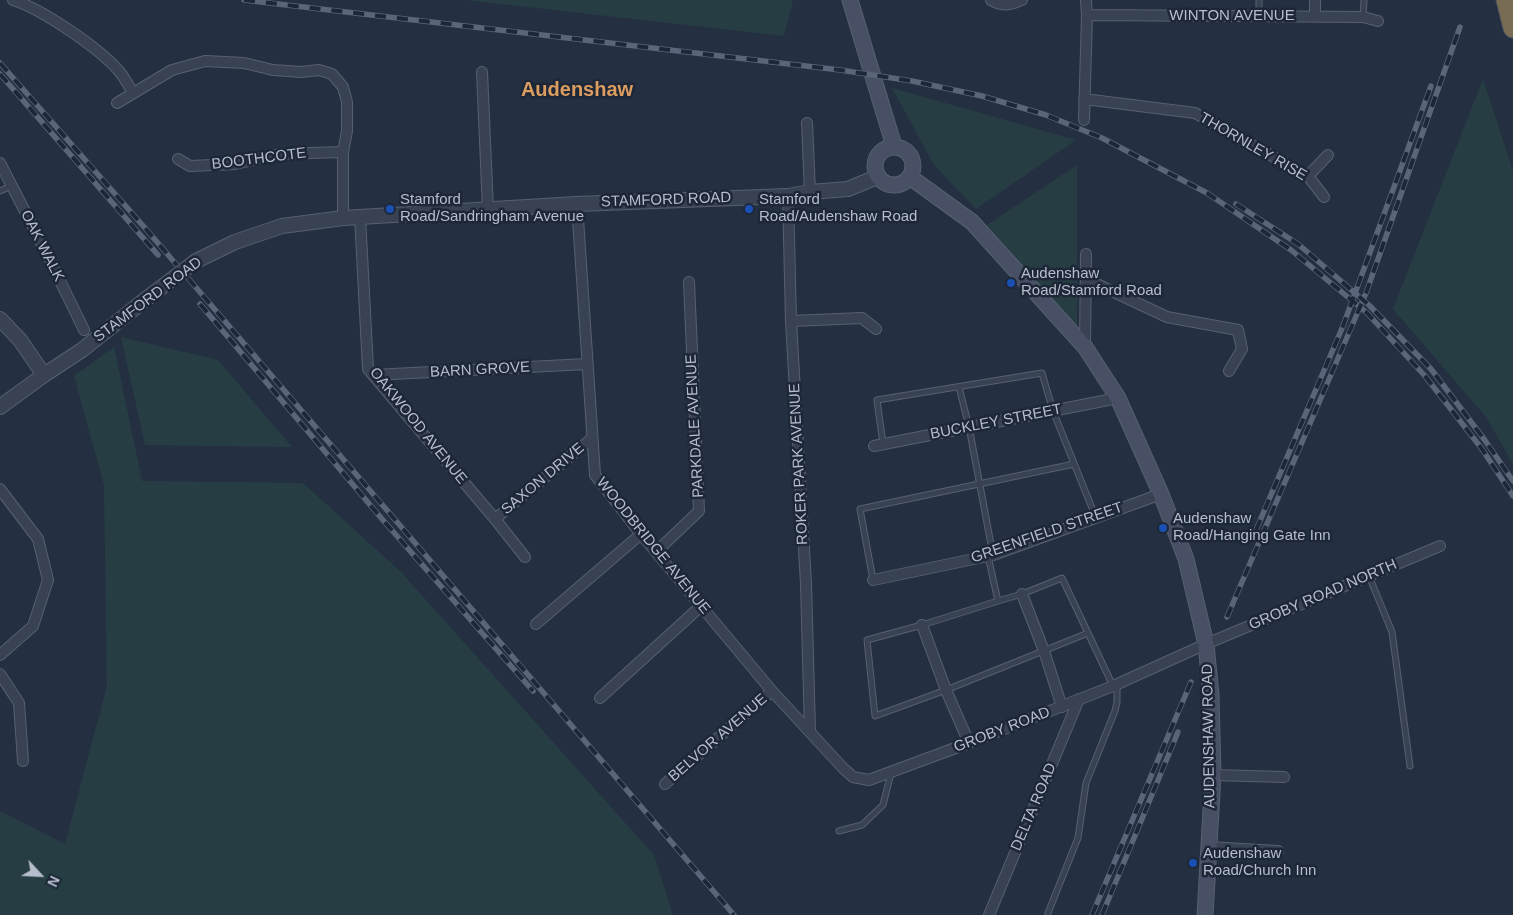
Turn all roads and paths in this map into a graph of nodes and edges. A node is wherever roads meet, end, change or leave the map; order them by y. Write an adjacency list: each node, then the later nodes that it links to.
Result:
1 (13, 0): 17 (street)
2 (850, 0): 22 (main road)
3 (991, 0): 4 (street)
4 (1022, 0)
5 (1086, 0): 10 (street)
6 (1259, 0): 11 (lane)
7 (1315, 0): 12 (street)
8 (1364, 0): 13 (lane)
9 (1506, 0): 15 (highway)
10 (1087, 16): 11 (street, WINTON AVENUE); 18 (street)
11 (1259, 16): 12 (street, WINTON AVENUE)
12 (1315, 16): 13 (street, WINTON AVENUE)
13 (1363, 17): 14 (street, WINTON AVENUE)
14 (1378, 21)
15 (1513, 28)
16 (482, 72): 36 (street)
17 (133, 94): 19 (street); 23 (street)
18 (1084, 99): 20 (street); 27 (street, THORNLEY RISE)
19 (117, 103)
20 (1084, 120)
21 (807, 123): 32 (street)
22 (894, 146): 28 (main road); 29 (main road)
23 (342, 152): 25 (street, BOOTHCOTE); 38 (street)
24 (1328, 155): 27 (street)
25 (178, 159)
26 (0, 163): 30 (street, OAK WALK)
27 (1308, 176): 34 (street, THORNLEY RISE)
28 (877, 177): 29 (main road); 32 (street, STAMFORD ROAD)
29 (910, 177): 46 (main road, AUDENSHAW ROAD)
30 (11, 186): 31 (lane); 45 (street, OAK WALK)
31 (0, 191)
32 (810, 192): 33 (street, STAMFORD ROAD)
33 (788, 196): 35 (street, STAMFORD ROAD); 43 (street, ROKER PARK AVENUE)
34 (1324, 197)
35 (577, 204): 36 (street, STAMFORD ROAD); 47 (street, WOODBRIDGE AVENUE)
36 (488, 210): 37 (street, STAMFORD ROAD)
37 (360, 216): 38 (street, STAMFORD ROAD); 50 (street, OAKWOOD AVENUE)
38 (343, 218): 49 (street, STAMFORD ROAD, bridge)
39 (1086, 254): 40 (street)
40 (1086, 279): 46 (street); 48 (street)
41 (689, 282): 66 (street, PARKDALE AVENUE)
42 (0, 319): 49 (street)
43 (791, 320): 44 (street); 87 (street, ROKER PARK AVENUE)
44 (876, 329)
45 (84, 330)
46 (1086, 347): 52 (main road, AUDENSHAW ROAD)
47 (587, 364): 50 (street, BARN GROVE); 56 (street, WOODBRIDGE AVENUE)
48 (1229, 371)
49 (44, 375): 53 (street, STAMFORD ROAD)
50 (373, 375): 63 (street, OAKWOOD AVENUE)
51 (959, 386): 54 (lane); 55 (lane); 57 (lane)
52 (1118, 398): 54 (street, BUCKLEY STREET); 61 (main road, AUDENSHAW ROAD)
53 (0, 407)
54 (1053, 411): 55 (street, BUCKLEY STREET); 58 (lane)
55 (969, 427): 57 (street, BUCKLEY STREET); 59 (lane)
56 (591, 439): 63 (street, SAXON DRIVE); 64 (street, WOODBRIDGE AVENUE)
57 (878, 445)
58 (1074, 464): 59 (lane); 62 (lane)
59 (979, 484): 67 (lane); 70 (lane)
60 (0, 489): 79 (street)
61 (1161, 494): 62 (street, GREENFIELD STREET); 77 (main road, AUDENSHAW ROAD)
62 (1096, 518): 67 (street, GREENFIELD STREET)
63 (495, 519): 68 (street, OAKWOOD AVENUE)
64 (641, 534): 66 (street, WOODBRIDGE AVENUE); 74 (street)
65 (1440, 546): 69 (street, GROBY ROAD NORTH)
66 (656, 552): 73 (street, WOODBRIDGE AVENUE)
67 (990, 556): 70 (street, GREENFIELD STREET); 72 (lane)
68 (525, 557)
69 (1369, 576): 77 (street, GROBY ROAD NORTH); 90 (lane)
70 (873, 580)
71 (1022, 594): 72 (lane); 76 (lane); 78 (street)
72 (998, 601): 75 (lane)
73 (701, 606): 83 (street, WOODBRIDGE AVENUE); 84 (street)
74 (536, 624)
75 (922, 625): 82 (street); 82 (lane)
76 (1088, 633): 78 (lane); 81 (lane)
77 (1206, 644): 81 (street, GROBY ROAD); 92 (main road, AUDENSHAW ROAD)
78 (1044, 651): 82 (lane); 86 (street)
79 (0, 656)
80 (0, 674): 89 (street)
81 (1115, 685): 85 (street, GROBY ROAD); 98 (lane)
82 (946, 690): 88 (street)
83 (772, 691): 87 (street, WOODBRIDGE AVENUE); 94 (street, BELVOR AVENUE)
84 (600, 698)
85 (1079, 699): 86 (street, GROBY ROAD); 99 (street, DELTA ROAD)
86 (1062, 707): 88 (street, GROBY ROAD)
87 (810, 732): 91 (street, GROBY ROAD)
88 (969, 743): 91 (street, GROBY ROAD)
89 (23, 761)
90 (1410, 766)
91 (891, 772): 95 (lane)
92 (1213, 776): 93 (street); 96 (main road, AUDENSHAW ROAD)
93 (1284, 777)
94 (664, 784)
95 (839, 831)
96 (1208, 847): 97 (street); 100 (main road, AUDENSHAW ROAD)
97 (1278, 851)
98 (1048, 912)
99 (989, 915)
100 (1205, 915)

